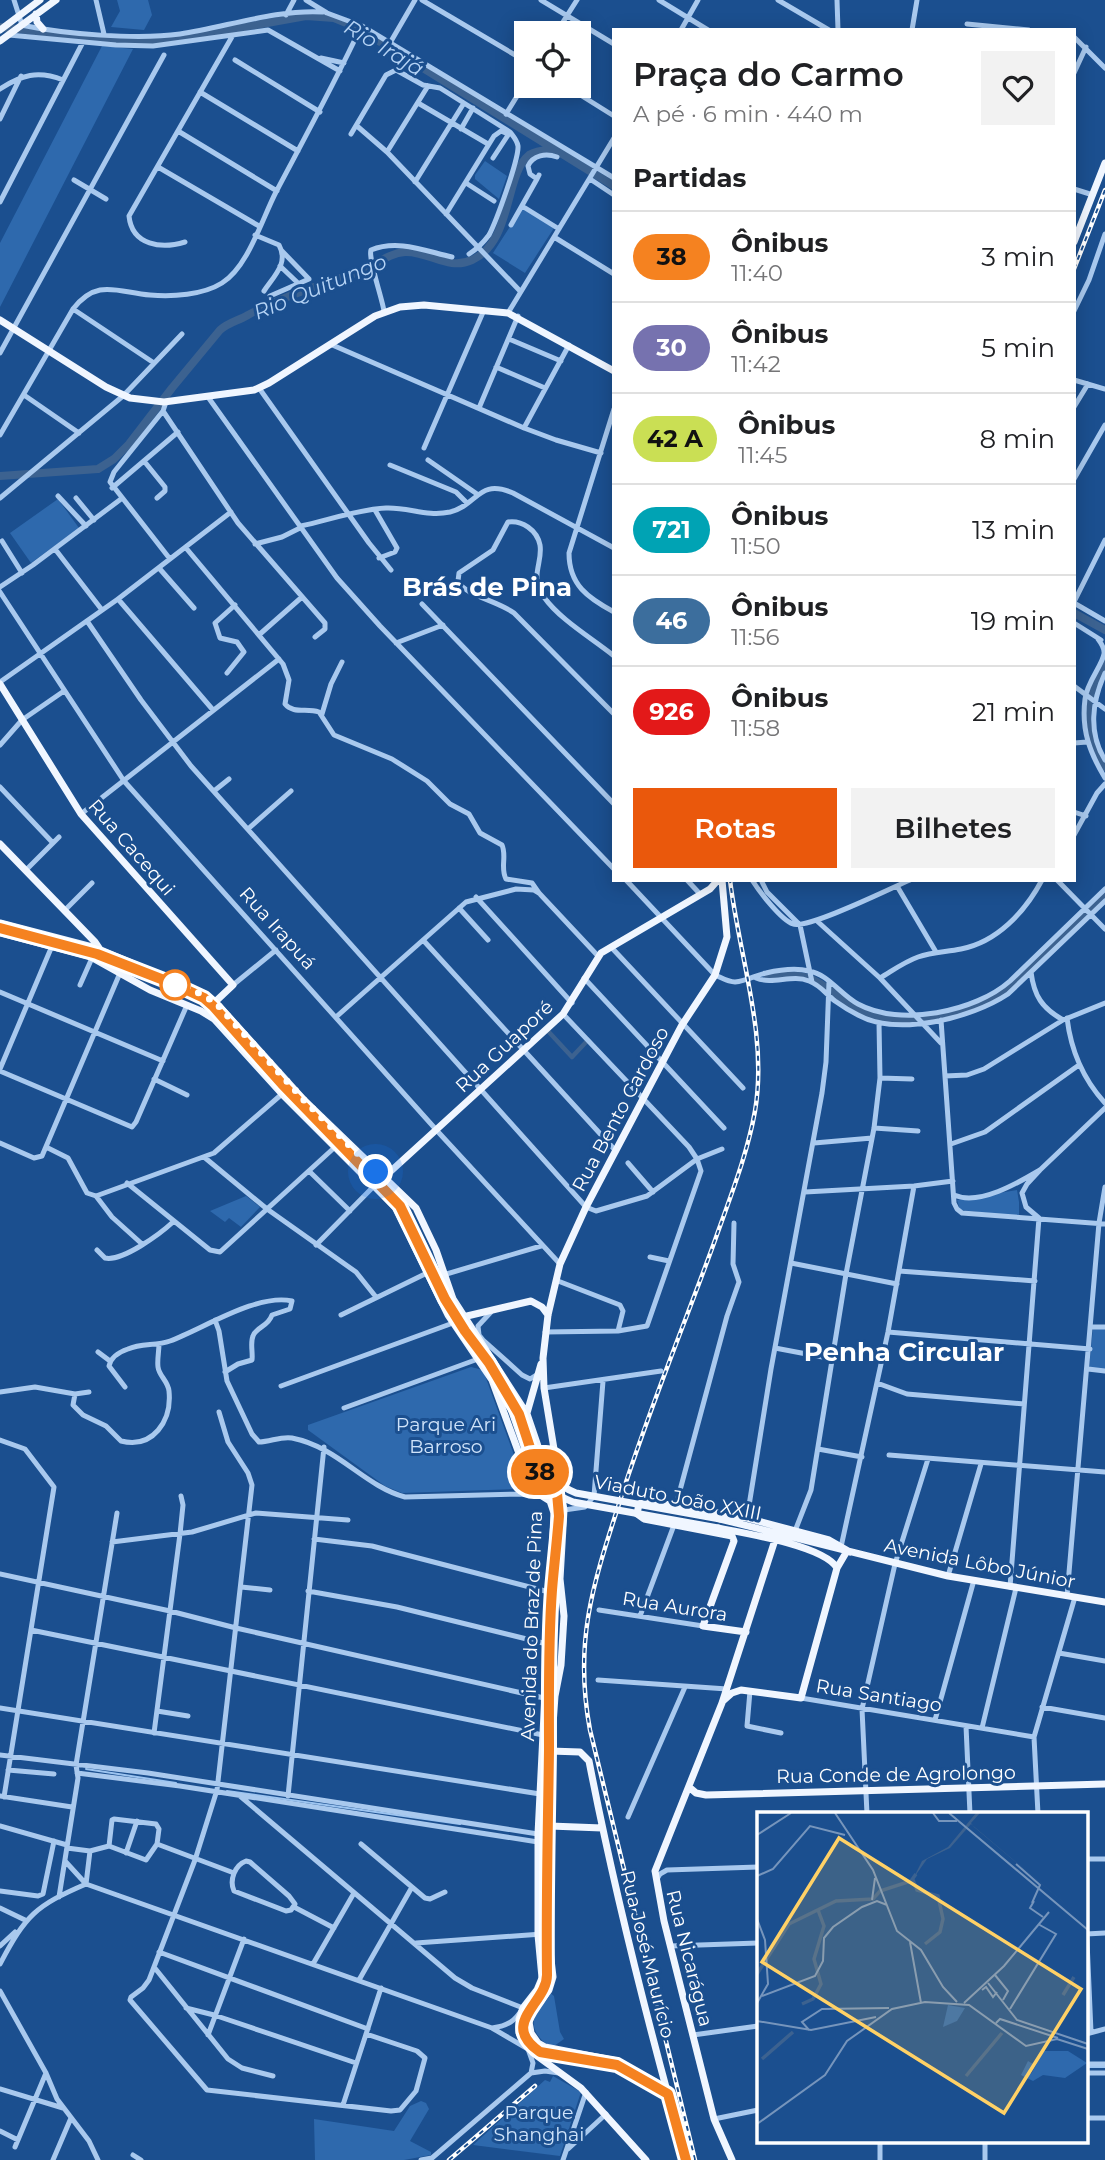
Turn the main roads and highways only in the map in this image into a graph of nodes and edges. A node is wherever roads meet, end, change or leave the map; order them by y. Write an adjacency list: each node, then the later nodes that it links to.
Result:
1 (40, 0): 4 (main road)
2 (56, 0): 3 (main road)
3 (36, 15): 5 (main road); 6 (main road)
4 (3, 26)
5 (43, 29)
6 (0, 41)
7 (1105, 163): 8 (main road)
8 (1076, 237)
9 (0, 320): 10 (main road)
10 (612, 370)
11 (0, 683): 21 (main road, Rua Cacequi)
12 (0, 844): 19 (main road)
13 (718, 882): 15 (main road, Rua Guaporé)
14 (720, 882): 16 (main road, Rua Bento Cardoso)
15 (710, 889): 16 (main road); 22 (main road, Rua Guaporé)
16 (722, 892): 24 (main road, Rua Bento Cardoso)
17 (0, 923): 19 (main road)
18 (0, 933): 20 (main road, Avenida do Braz de Pina)
19 (103, 951): 20 (main road); 21 (main road)
20 (117, 971): 23 (main road, Avenida do Braz de Pina)
21 (215, 1002): 22 (main road)
22 (382, 1178): 23 (main road, Rua Guaporé); 25 (main road)
23 (374, 1186): 26 (main road, Avenida do Braz de Pina)
24 (548, 1315): 25 (main road); 27 (main road, Rua Bento Cardoso)
25 (463, 1318): 26 (main road); 29 (main road, Viaduto João XXIII)
26 (453, 1322): 28 (main road, Avenida do Braz de Pina)
27 (543, 1358): 29 (main road); 30 (main road, Avenida do Braz de Pina)
28 (492, 1380): 31 (main road, Avenida do Braz de Pina); 34 (main road, bridge)
29 (527, 1414): 35 (main road, Viaduto João XXIII, bridge)
30 (557, 1469): 32 (main road); 43 (main road, Avenida do Braz de Pina)
31 (530, 1481): 32 (main road); 33 (main road, Avenida do Braz de Pina)
32 (555, 1485): 33 (main road)
33 (542, 1496): 42 (main road, Avenida do Braz de Pina)
34 (775, 1540): 37 (main road); 40 (main road, Rua Nicarágua)
35 (829, 1546): 36 (main road, Avenida Lôbo Júnior)
36 (846, 1550): 37 (main road); 38 (main road, Avenida Lôbo Júnior); 39 (main road, Avenida Lôbo Júnior)
37 (837, 1568): 41 (main road, Rua Santiago)
38 (1105, 1602)
39 (703, 1626): 40 (main road, Rua Aurora)
40 (746, 1632): 41 (main road, Rua Nicarágua)
41 (722, 1703): 45 (main road, Rua Nicarágua)
42 (542, 1751): 43 (main road); 49 (main road, Avenida do Braz de Pina)
43 (553, 1752): 46 (main road, Avenida do Braz de Pina); 47 (main road, Rua José Maurício)
44 (1105, 1784): 45 (main road, Rua Conde de Agrolongo)
45 (690, 1787): 51 (main road, Rua Nicarágua)
46 (550, 1826): 47 (main road); 48 (main road, Avenida do Braz de Pina)
47 (602, 1828): 48 (main road, Rua José Maurício)
48 (666, 2088): 50 (main road, Rua José Maurício)
49 (644, 2159)
50 (686, 2160)
51 (732, 2160)

